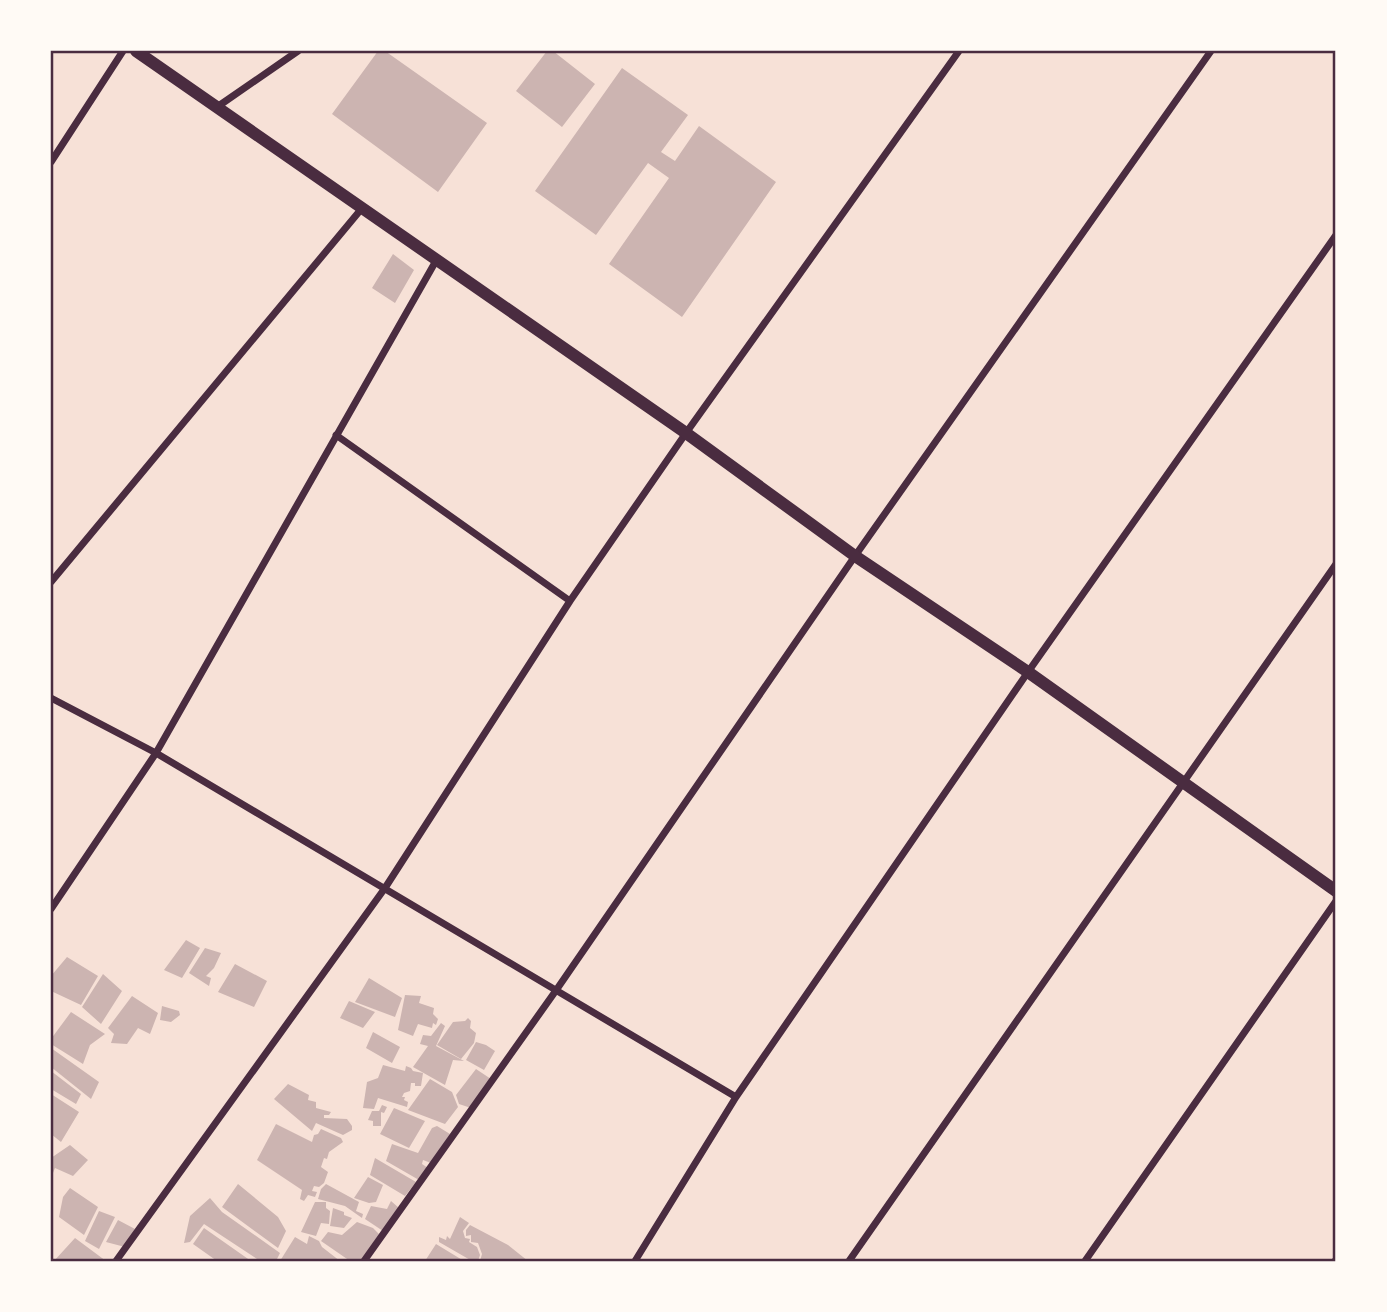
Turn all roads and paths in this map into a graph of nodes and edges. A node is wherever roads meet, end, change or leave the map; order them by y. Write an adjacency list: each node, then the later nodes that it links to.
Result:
1 (123, 51): 7 (street)
2 (136, 51): 6 (street)
3 (298, 51): 6 (street)
4 (959, 51): 11 (street)
5 (1211, 51): 13 (street)
6 (216, 107): 8 (street)
7 (51, 162)
8 (363, 207): 10 (street); 15 (street)
9 (1336, 235): 17 (street)
10 (437, 259): 11 (street); 12 (street)
11 (686, 433): 13 (street); 16 (street)
12 (336, 435): 16 (street); 19 (street)
13 (855, 556): 17 (street); 25 (street)
14 (1336, 564): 20 (street)
15 (51, 582)
16 (570, 601): 21 (street)
17 (1028, 673): 20 (street); 26 (street)
18 (51, 698): 19 (street)
19 (156, 753): 21 (street); 24 (street)
20 (1183, 783): 22 (street); 30 (street)
21 (385, 888): 25 (street); 27 (street)
22 (1336, 891)
23 (1336, 901): 31 (street)
24 (51, 909)
25 (557, 989): 26 (street); 28 (street)
26 (736, 1097): 29 (street)
27 (116, 1261)
28 (364, 1261)
29 (635, 1261)
30 (849, 1261)
31 (1085, 1261)

